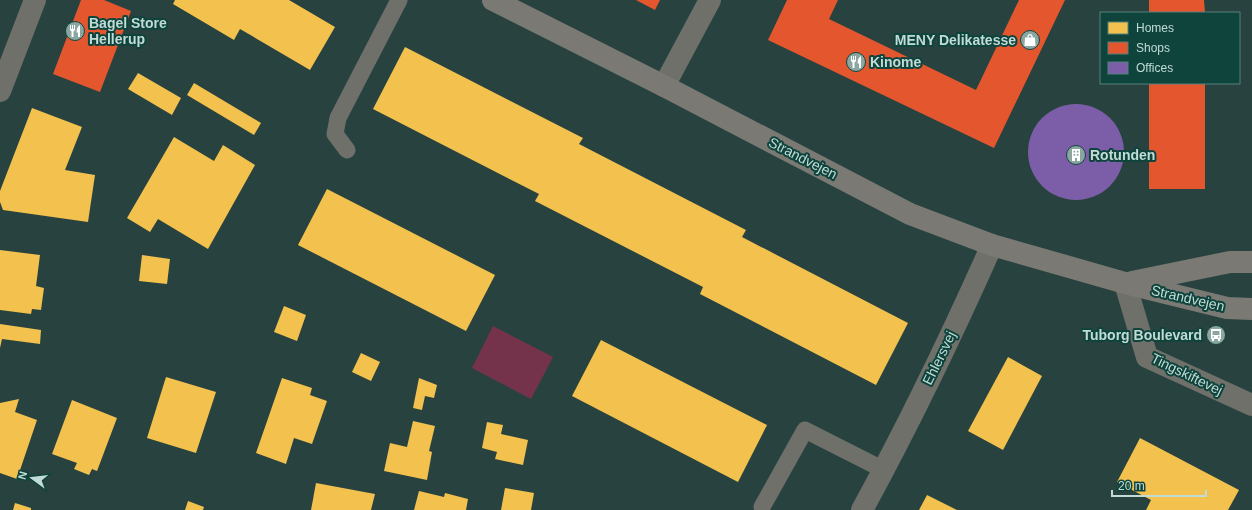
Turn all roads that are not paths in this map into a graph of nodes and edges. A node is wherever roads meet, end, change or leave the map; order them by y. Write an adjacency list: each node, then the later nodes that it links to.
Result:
1 (35, 0): 6 (street)
2 (399, 0): 7 (lane)
3 (493, 0): 5 (main road, Strandvejen)
4 (710, 0): 5 (street)
5 (664, 86): 8 (main road, Strandvejen)
6 (0, 91)
7 (347, 150)
8 (992, 245): 10 (main road, Strandvejen); 13 (street, Ehlersvej)
9 (1252, 262): 10 (main road, Strandvejen)
10 (1125, 283): 11 (main road, Strandvejen); 12 (street, Tingskiftevej)
11 (1252, 309)
12 (1252, 405)
13 (884, 470): 14 (lane); 15 (street, Ehlersvej)
14 (762, 507)
15 (862, 510)

